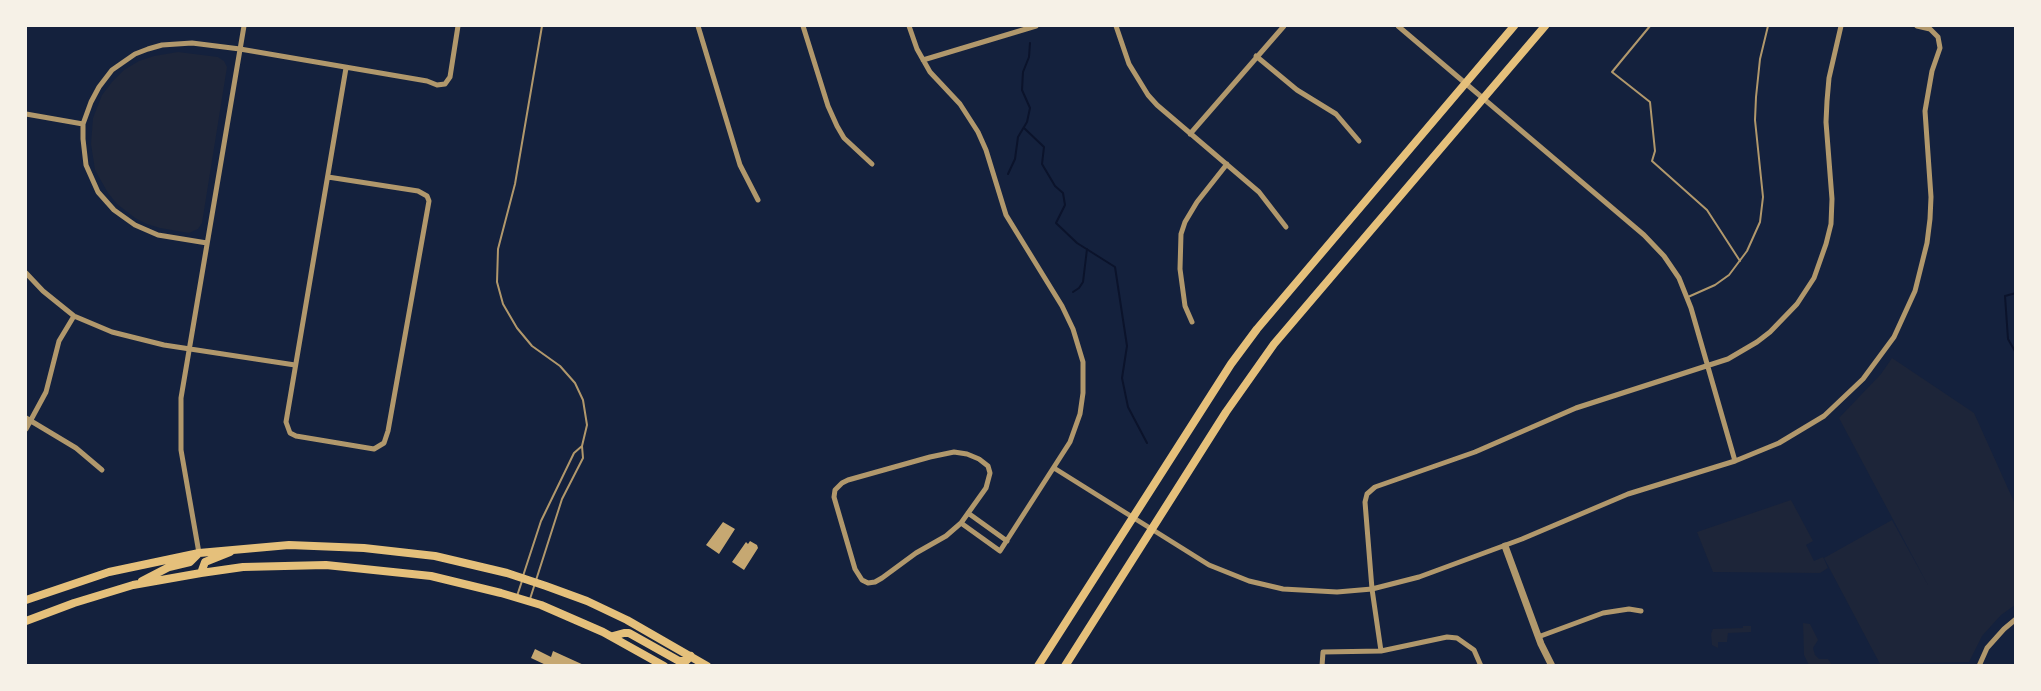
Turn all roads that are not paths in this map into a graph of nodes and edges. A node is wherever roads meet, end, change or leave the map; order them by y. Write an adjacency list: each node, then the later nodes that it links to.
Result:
1 (244, 26): 17 (street)
2 (458, 26): 20 (street)
3 (542, 26): 43 (lane)
4 (698, 26): 30 (street)
5 (803, 26): 27 (street)
6 (909, 26): 19 (street)
7 (1036, 26): 19 (street)
8 (1116, 26): 25 (street)
9 (1284, 26): 18 (street)
10 (1398, 26): 21 (street)
11 (1514, 26): 21 (main road)
12 (1545, 26): 22 (main road)
13 (1650, 26): 33 (lane)
14 (1768, 26): 33 (lane)
15 (1841, 26): 40 (street)
16 (1917, 26): 44 (street)
17 (240, 49): 20 (street); 24 (street); 32 (street)
18 (1256, 56): 25 (street); 26 (street)
19 (923, 60): 45 (street)
20 (346, 68): 29 (street)
21 (1466, 83): 22 (street); 48 (main road)
22 (1483, 98): 35 (street); 51 (main road)
23 (26, 114): 24 (street)
24 (83, 124): 32 (street)
25 (1190, 134): 28 (street)
26 (1359, 141)
27 (872, 164)
28 (1227, 164): 31 (street); 37 (street)
29 (328, 177): 39 (street); 39 (street)
30 (758, 200)
31 (1286, 227)
32 (207, 243): 38 (street)
33 (1740, 261): 35 (lane)
34 (26, 273): 36 (street)
35 (1688, 297): 40 (street)
36 (74, 316): 38 (street); 41 (street)
37 (1192, 322)
38 (190, 349): 39 (street); 56 (street)
39 (295, 365)
40 (1708, 366): 44 (street); 61 (street)
41 (28, 420): 42 (street); 46 (street)
42 (26, 429)
43 (582, 446): 58 (lane); 59 (lane)
44 (1736, 461): 54 (street)
45 (1054, 468): 48 (street); 53 (street)
46 (102, 470)
47 (968, 513): 49 (street); 49 (street); 50 (street)
48 (1132, 518): 51 (street); 74 (main road)
49 (961, 523): 52 (street)
50 (990, 529): 52 (street); 53 (street)
51 (1152, 530): 61 (street); 75 (main road)
52 (983, 539): 53 (street)
53 (1007, 541)
54 (1504, 546): 61 (street); 69 (street)
55 (240, 548): 56 (main road); 57 (main road); 58 (main road)
56 (199, 553): 60 (main road); 63 (main road)
57 (201, 573): 60 (main road); 62 (main road)
58 (522, 578): 59 (main road); 62 (lane)
59 (535, 582): 64 (lane); 71 (main road)
60 (133, 585): 67 (main road)
61 (1372, 589): 70 (street)
62 (516, 598): 64 (main road)
63 (26, 600)
64 (529, 602): 68 (main road)
65 (1641, 611): 69 (street)
66 (2016, 619): 79 (street)
67 (26, 621)
68 (613, 636): 71 (main road); 72 (main road)
69 (1538, 637): 78 (street)
70 (1380, 651): 76 (street); 77 (street)
71 (692, 656): 73 (main road)
72 (664, 666)
73 (707, 666)
74 (1038, 666)
75 (1065, 666)
76 (1322, 666)
77 (1481, 666)
78 (1552, 666)
79 (1978, 666)

